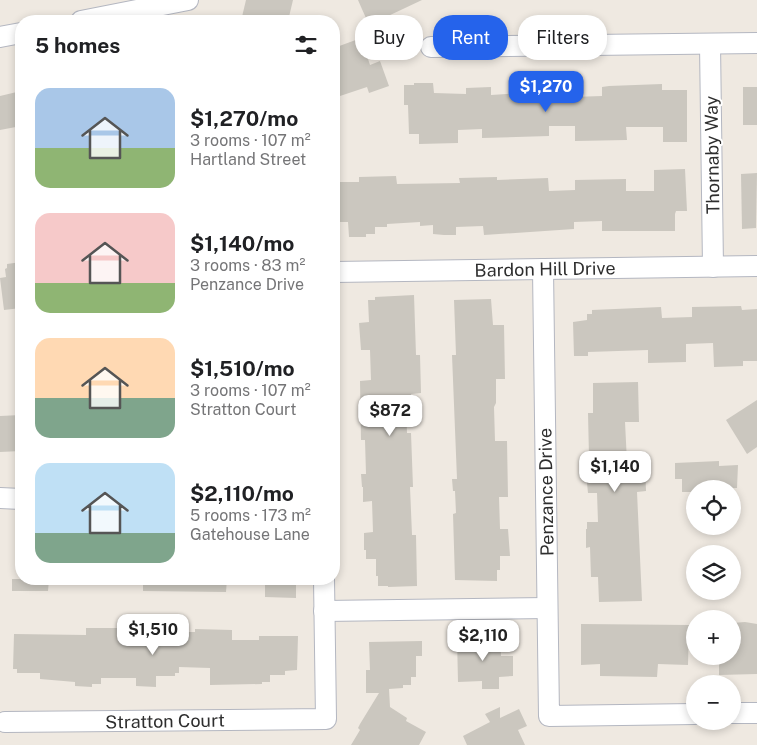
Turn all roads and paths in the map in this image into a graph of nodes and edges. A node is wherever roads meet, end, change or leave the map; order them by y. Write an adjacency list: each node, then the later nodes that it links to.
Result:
1 (188, 0): 2 (street)
2 (112, 15)
3 (15, 34): 4 (street)
4 (0, 37)
5 (757, 43): 6 (street)
6 (710, 44): 7 (street); 9 (street, Thornaby Way)
7 (431, 48)
8 (757, 266): 9 (street, Bardon Hill Drive)
9 (714, 267): 10 (street, Bardon Hill Drive)
10 (543, 269): 11 (street, Bardon Hill Drive); 15 (street, Penzance Drive)
11 (340, 272)
12 (0, 498): 13 (street)
13 (15, 498)
14 (324, 585): 16 (street)
15 (547, 608): 16 (street); 19 (street, Penzance Drive)
16 (324, 611): 20 (street, Stratton Court)
17 (741, 713): 18 (street)
18 (757, 713)
19 (686, 714)
20 (5, 722)

